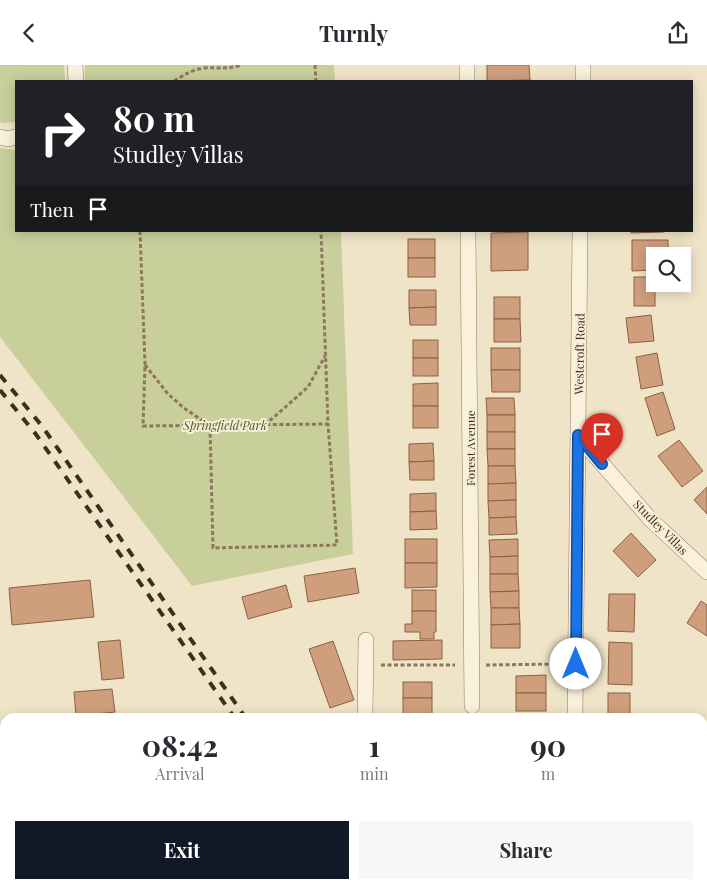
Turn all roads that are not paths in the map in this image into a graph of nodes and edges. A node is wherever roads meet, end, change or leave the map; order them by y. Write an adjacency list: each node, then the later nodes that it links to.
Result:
1 (74, 65): 4 (street)
2 (467, 65): 5 (street)
3 (583, 65): 6 (street)
4 (76, 80)
5 (467, 80)
6 (582, 80)
7 (0, 137): 8 (street)
8 (15, 137)
9 (468, 232): 14 (street, Forest Avenue)
10 (580, 232): 11 (street, Westcroft Road)
11 (578, 435): 12 (street, Studley Villas); 16 (street, Westcroft Road)
12 (707, 571)
13 (366, 639): 15 (street)
14 (472, 706)
15 (365, 713)
16 (575, 713)

